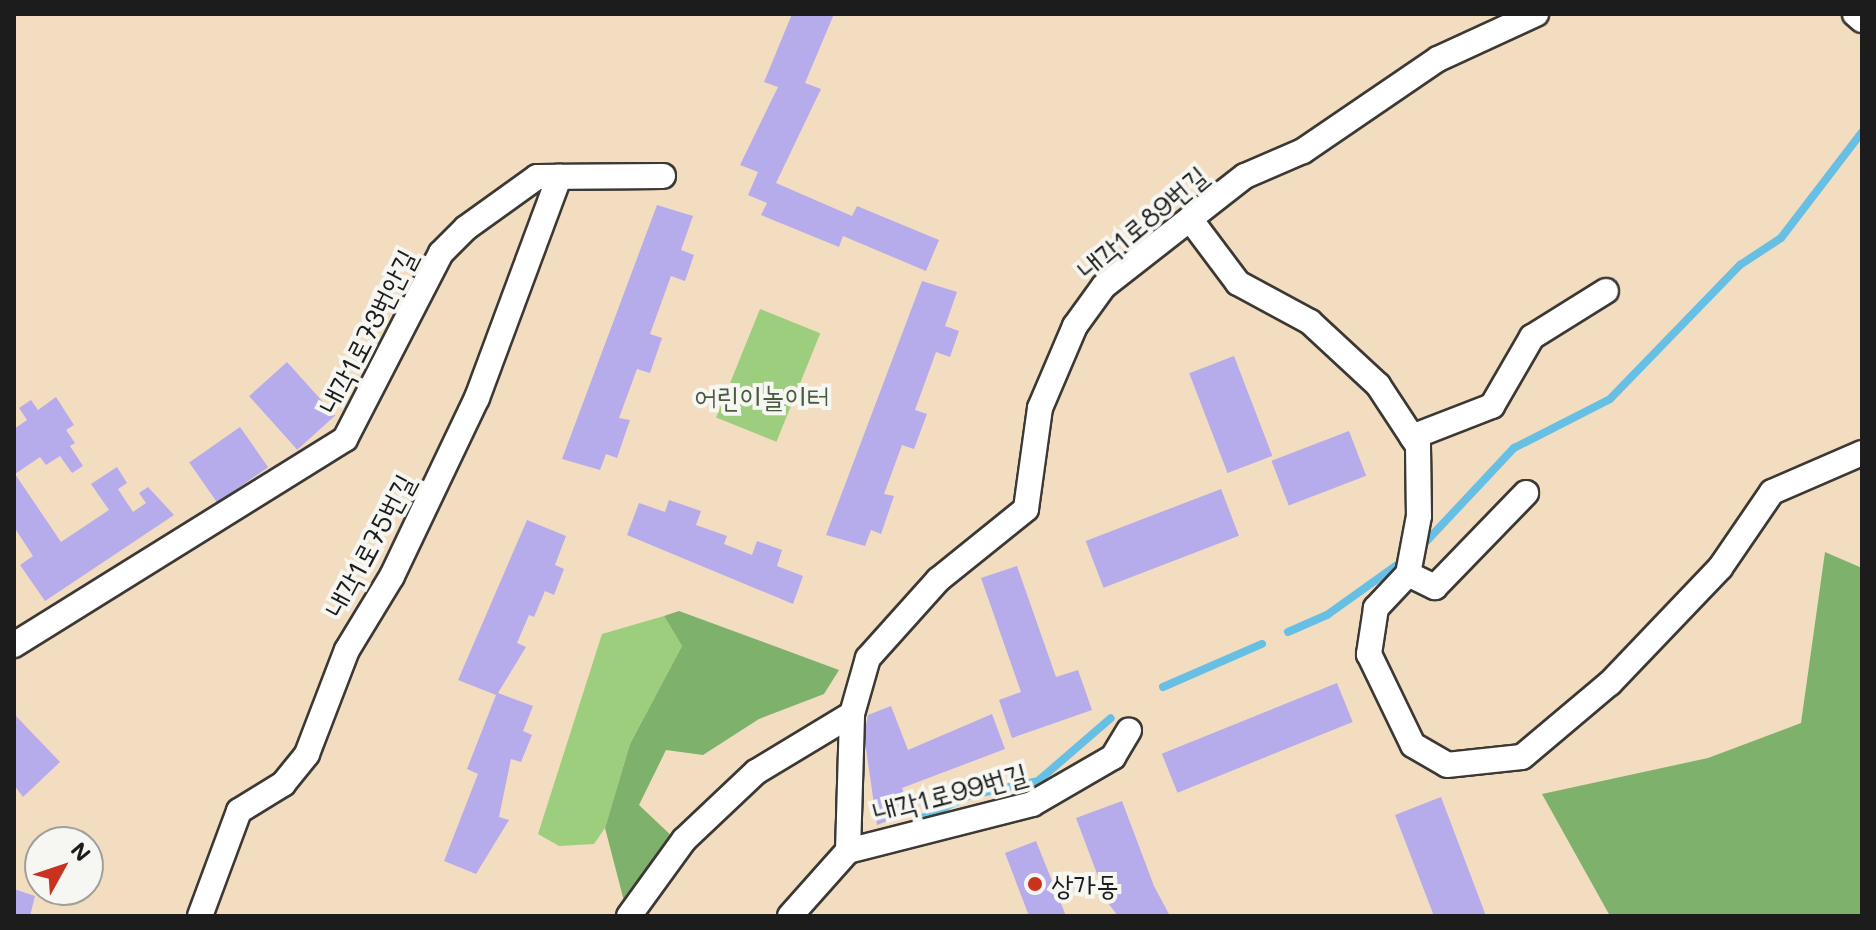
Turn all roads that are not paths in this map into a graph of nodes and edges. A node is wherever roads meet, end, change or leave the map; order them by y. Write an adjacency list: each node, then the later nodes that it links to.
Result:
1 (1536, 14): 6 (street, 내각1로89번길)
2 (1855, 14): 3 (street)
3 (1862, 20)
4 (663, 176): 5 (street, 내각1로73번안길)
5 (559, 177): 12 (street, 내각1로73번안길); 16 (street, 내각1로75번길)
6 (1190, 219): 8 (street); 13 (street, 내각1로89번길)
7 (1606, 291): 8 (street)
8 (1412, 437): 11 (street)
9 (1862, 453): 11 (street)
10 (1526, 493): 11 (street)
11 (1408, 574)
12 (14, 645)
13 (852, 714): 15 (street, 내각1로89번길); 17 (street)
14 (1129, 730): 15 (street, 내각1로99번길)
15 (848, 851): 18 (street, 내각1로99번길)
16 (200, 916)
17 (629, 916)
18 (790, 916)

